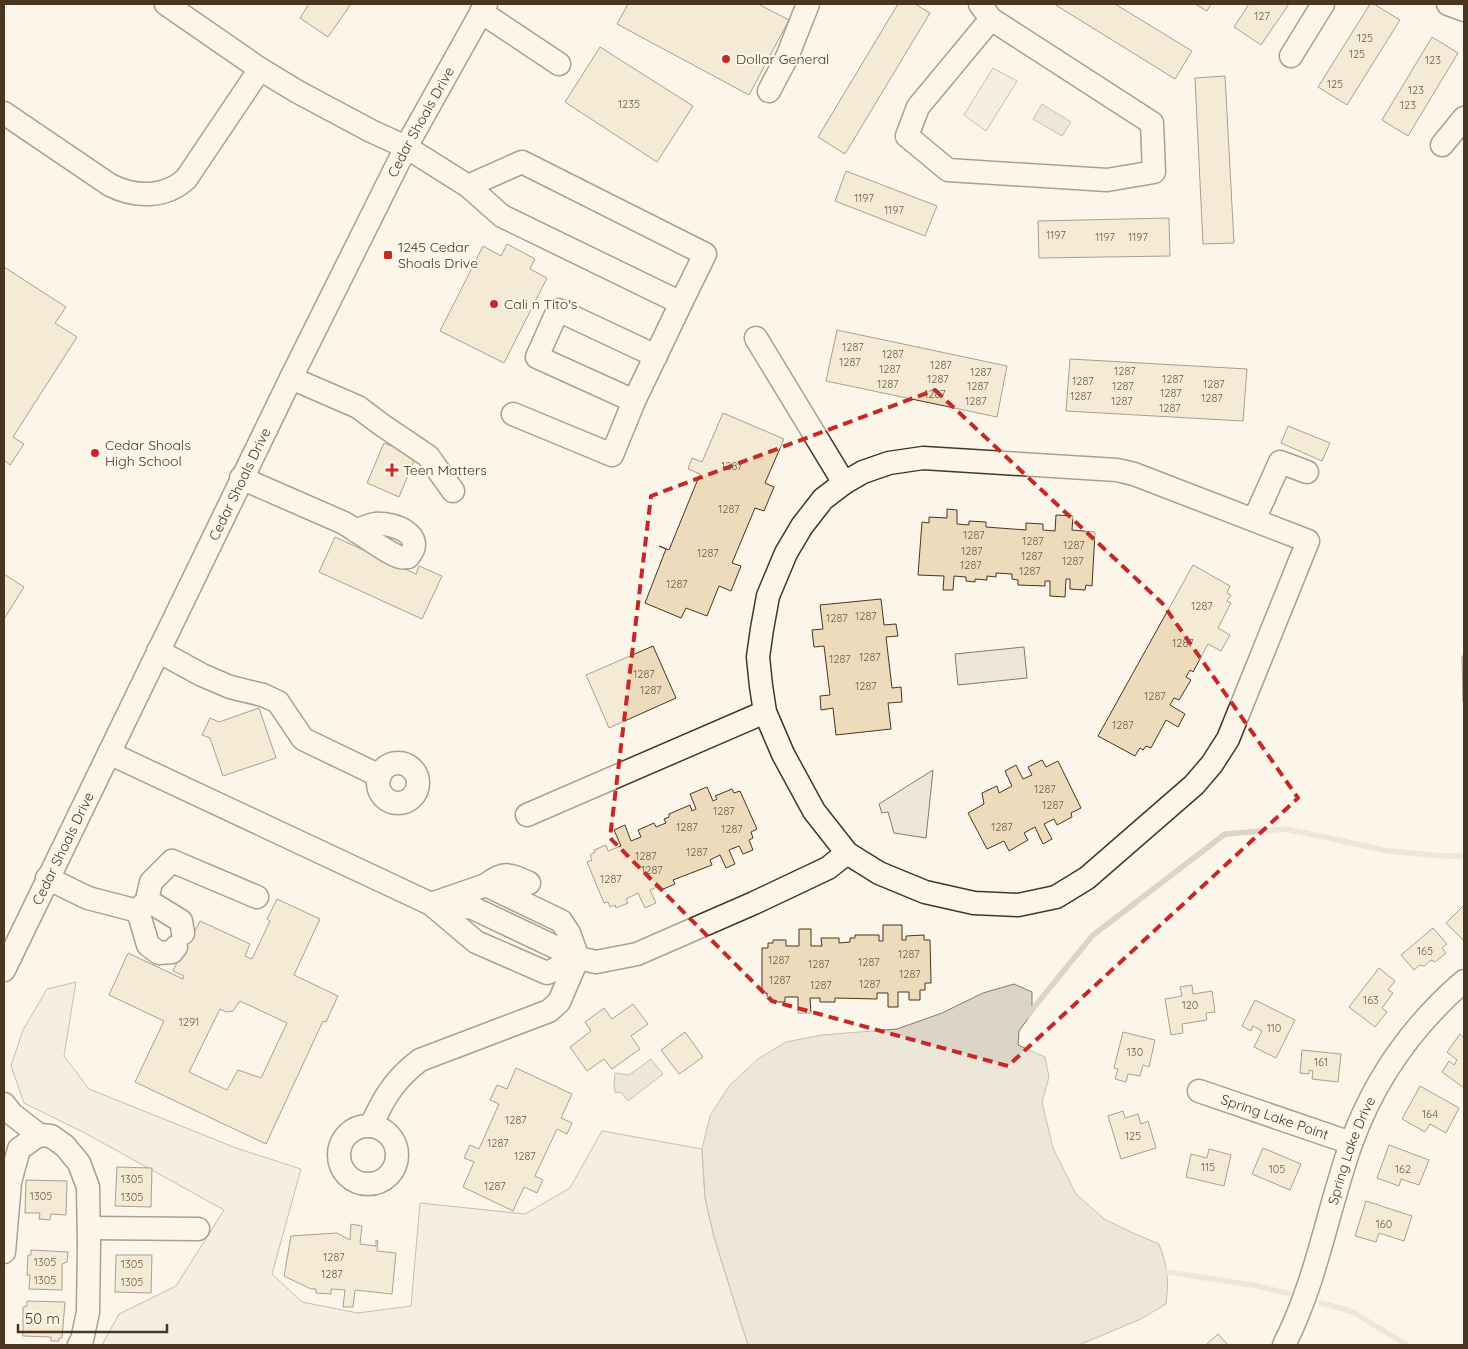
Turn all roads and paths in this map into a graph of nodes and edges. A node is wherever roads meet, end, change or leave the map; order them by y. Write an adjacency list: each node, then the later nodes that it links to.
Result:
1 (166, 4): 10 (street)
2 (808, 4): 11 (street)
3 (1323, 4): 8 (street)
4 (1448, 4): 6 (street)
5 (484, 8): 9 (street); 15 (street, Cedar Shoals Drive)
6 (1464, 10)
7 (985, 12): 7 (street)
8 (1291, 56)
9 (559, 64)
10 (260, 68): 12 (street); 15 (street)
11 (769, 91)
12 (4, 113)
13 (1464, 118): 14 (street)
14 (1442, 145)
15 (406, 148): 16 (street); 20 (street, Cedar Shoals Drive)
16 (468, 186): 17 (street); 17 (street)
17 (681, 303): 19 (street)
18 (756, 338): 25 (street)
19 (656, 356): 21 (street); 21 (street)
20 (291, 378): 24 (street, Cedar Shoals Drive); 26 (street)
21 (634, 401): 22 (street)
22 (513, 414)
23 (1307, 472): 27 (street)
24 (241, 478): 28 (street); 29 (street, Cedar Shoals Drive)
25 (844, 483): 27 (street); 30 (street)
26 (453, 491)
27 (1254, 520): 34 (street)
28 (356, 531)
29 (158, 650): 31 (street, Cedar Shoals Drive); 32 (street)
30 (765, 712): 33 (street); 34 (street)
31 (109, 753): 35 (street, Cedar Shoals Drive); 39 (street)
32 (380, 776)
33 (527, 815)
34 (847, 853): 41 (street)
35 (47, 878): 40 (street); 42 (street, Cedar Shoals Drive)
36 (529, 883): 37 (street)
37 (486, 885): 39 (street); 41 (street)
38 (257, 897): 40 (street)
39 (432, 904): 41 (street)
40 (142, 906): 40 (street)
41 (578, 958): 46 (street)
42 (4, 970)
43 (1464, 981): 48 (street, Spring Lake Drive)
44 (1199, 1090): 48 (street, Spring Lake Point)
45 (4, 1104): 47 (street)
46 (372, 1126)
47 (39, 1135): 49 (street); 51 (street)
48 (1351, 1144): 53 (street, Spring Lake Drive)
49 (89, 1228): 50 (street); 52 (street)
50 (198, 1229)
51 (4, 1252)
52 (79, 1345)
53 (1284, 1345)

